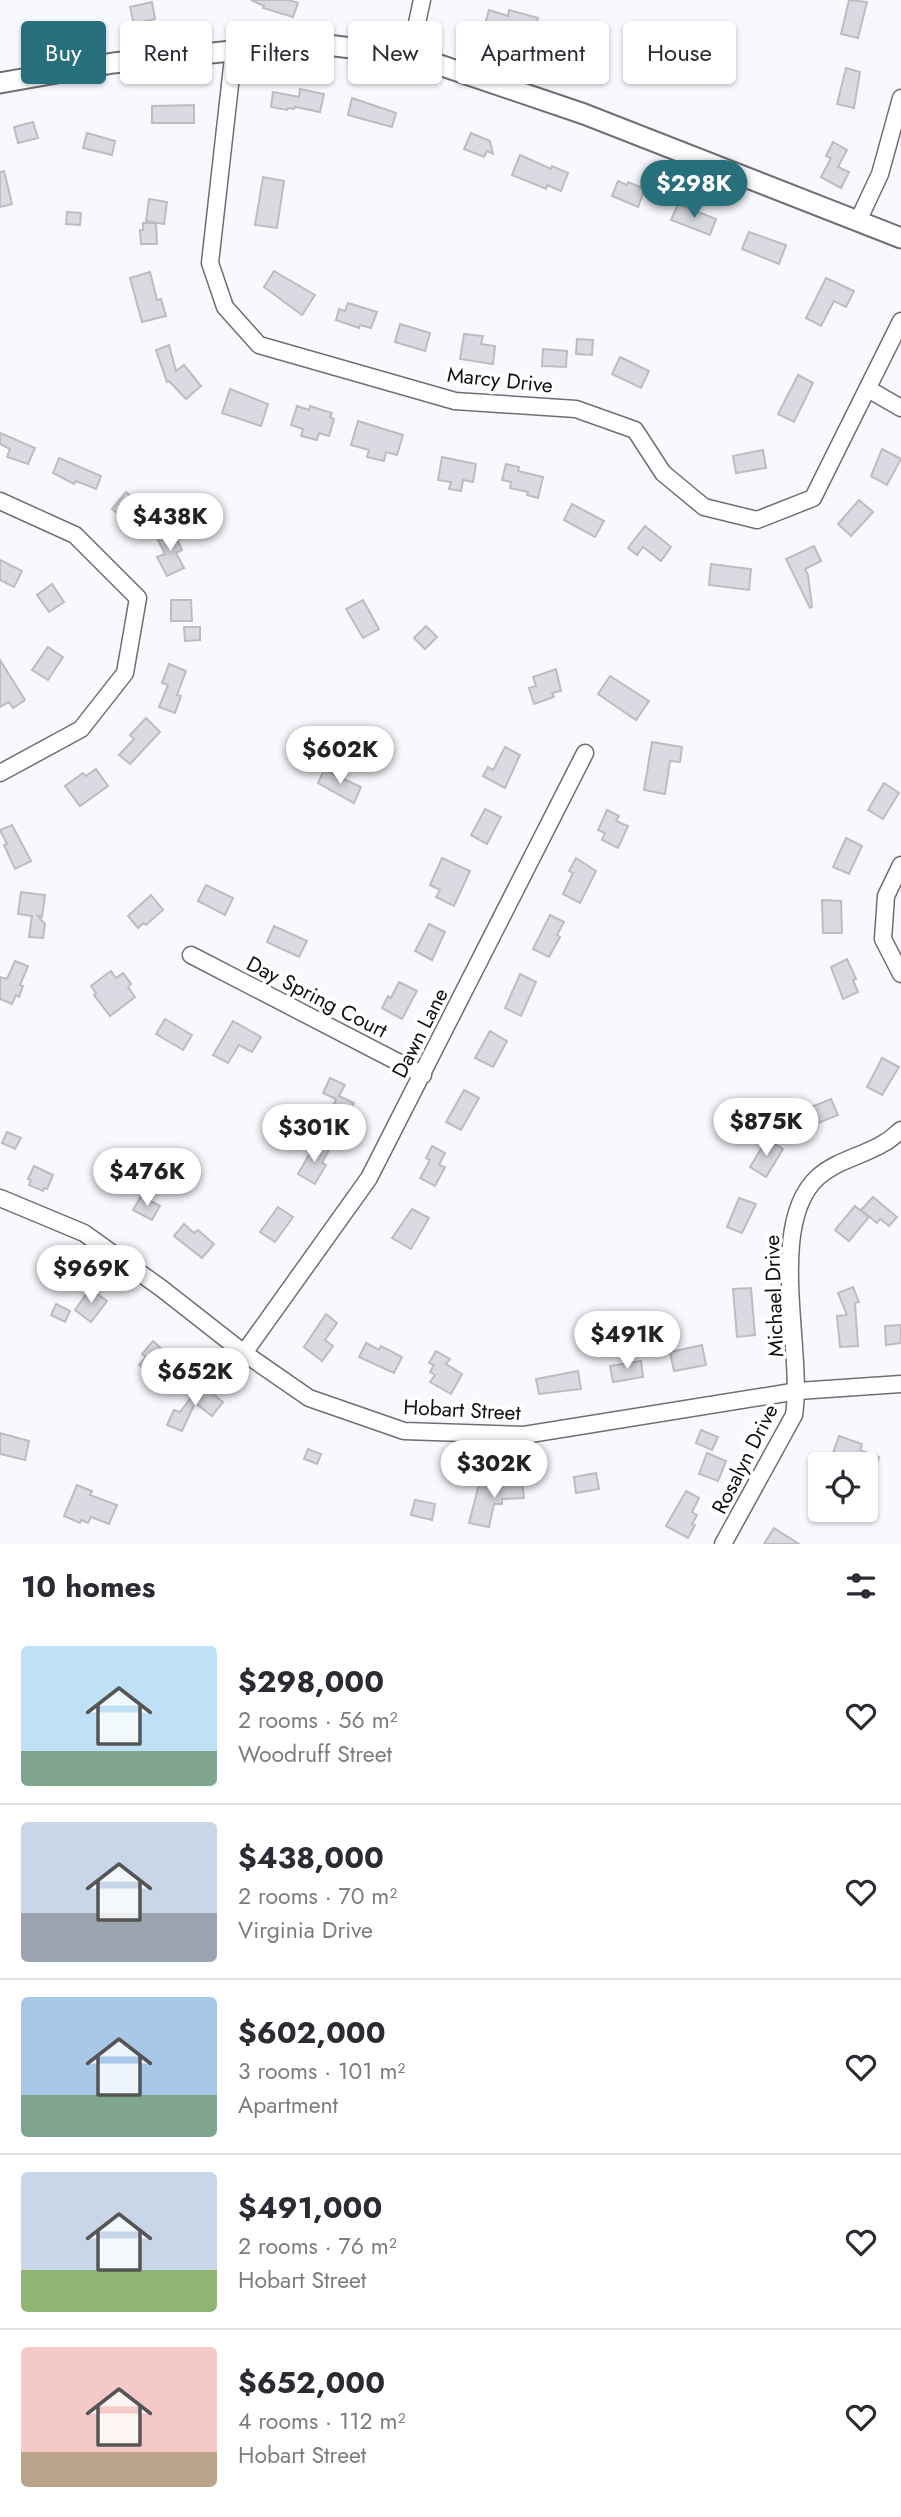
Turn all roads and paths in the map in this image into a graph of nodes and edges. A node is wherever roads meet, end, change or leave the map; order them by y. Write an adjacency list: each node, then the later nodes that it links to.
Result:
1 (422, 0): 2 (street)
2 (417, 21)
3 (226, 51): 5 (street)
4 (442, 66): 8 (street)
5 (0, 83)
6 (230, 84): 11 (street, Marcy Drive)
7 (901, 98): 8 (street)
8 (858, 221): 9 (street)
9 (901, 238)
10 (901, 321): 11 (street, Marcy Drive)
11 (868, 389): 12 (street)
12 (901, 408)
13 (0, 501): 15 (street)
14 (585, 753): 19 (street, Dawn Lane)
15 (0, 773)
16 (901, 865): 18 (street)
17 (191, 955): 19 (street, Day Spring Court)
18 (901, 974)
19 (422, 1075): 22 (street, Dawn Lane)
20 (901, 1130): 24 (street, Michael Drive)
21 (0, 1198): 22 (street, Hobart Street)
22 (244, 1353): 24 (street, Hobart Street)
23 (901, 1384): 24 (street, Hobart Street)
24 (798, 1391): 25 (street, Rosalyn Drive)
25 (723, 1544)

